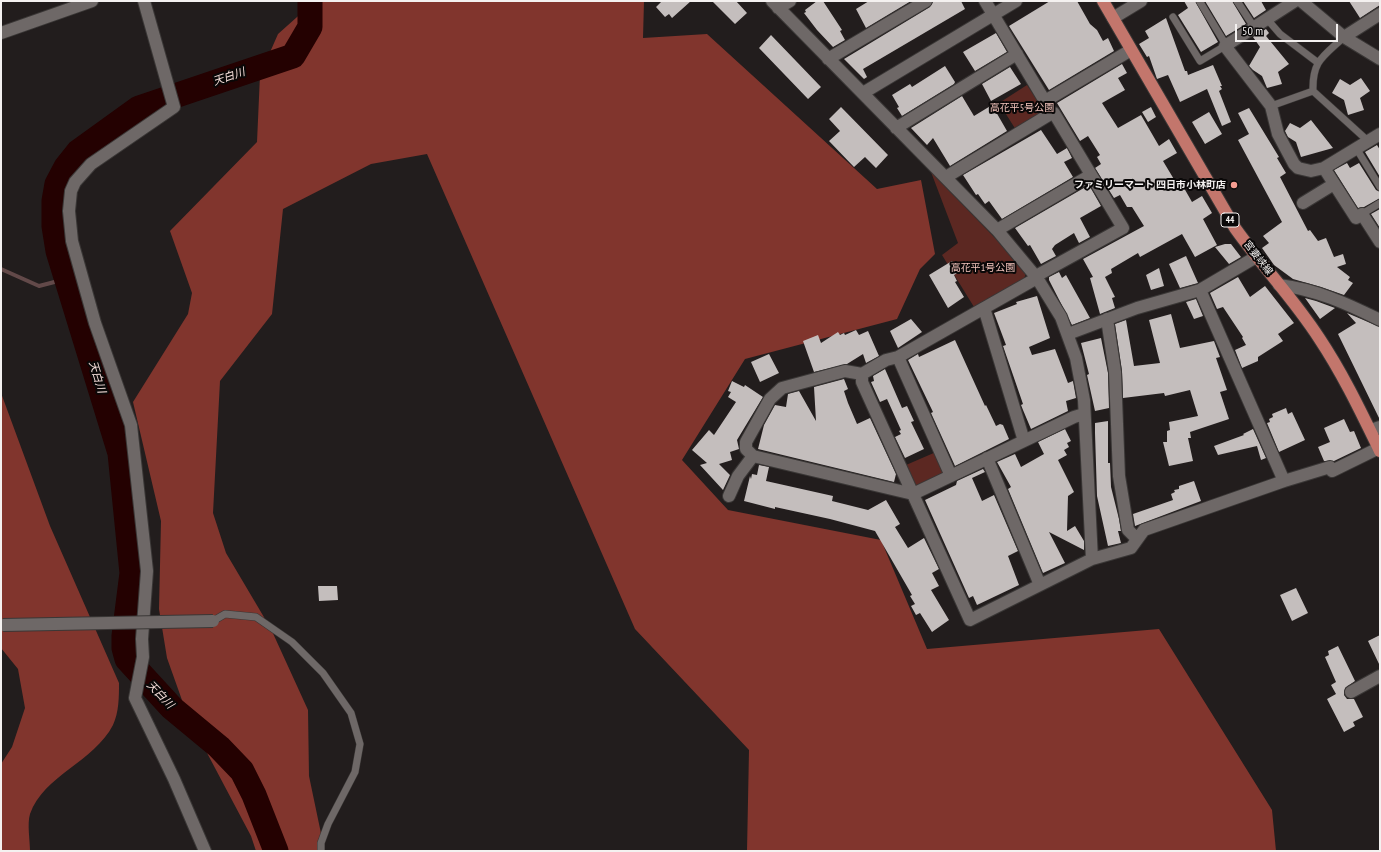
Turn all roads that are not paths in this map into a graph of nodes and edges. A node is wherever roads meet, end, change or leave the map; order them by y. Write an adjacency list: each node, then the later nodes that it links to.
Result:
1 (92, 1): 20 (street)
2 (144, 1): 74 (street)
3 (790, 1): 13 (street)
4 (926, 1): 25 (street)
5 (985, 1): 14 (street)
6 (1016, 1): 14 (street)
7 (1103, 1): 17 (main road, 宮妻峡線 / 44)
8 (1141, 1): 17 (street)
9 (1237, 1): 19 (lane)
10 (1296, 1): 18 (street)
11 (1301, 1): 21 (street)
12 (1200, 2): 22 (lane)
13 (775, 4): 25 (street)
14 (993, 14): 24 (street); 29 (street)
15 (1173, 17): 22 (lane)
16 (1379, 17): 21 (street)
17 (1113, 18): 23 (main road, 宮妻峡線 / 44)
18 (1267, 19): 19 (street); 27 (lane)
19 (1254, 27): 22 (street)
20 (1, 33)
21 (1344, 37): 26 (street); 27 (lane)
22 (1226, 46): 31 (street)
23 (1131, 50): 30 (street); 47 (main road, 宮妻峡線 / 44)
24 (1017, 54): 30 (street); 33 (street)
25 (828, 59): 29 (street)
26 (1380, 59)
27 (1317, 62): 28 (lane)
28 (1313, 91): 31 (lane); 35 (lane)
29 (863, 93): 33 (street)
30 (1045, 101): 32 (street)
31 (1271, 106): 37 (street)
32 (1052, 113): 38 (street); 39 (street)
33 (896, 128): 39 (street)
34 (1380, 134): 35 (street)
35 (1368, 141): 36 (street)
36 (1356, 148): 37 (street); 41 (lane)
37 (1324, 168): 40 (street)
38 (1091, 174): 45 (street); 48 (street)
39 (946, 177): 45 (street)
40 (1334, 184): 42 (street); 44 (street)
41 (1380, 187)
42 (1303, 203)
43 (1380, 203): 44 (lane)
44 (1362, 214): 46 (street)
45 (997, 230): 48 (street)
46 (1380, 242)
47 (1256, 257): 49 (main road, 宮妻峡線 / 44); 50 (street)
48 (1037, 277): 51 (street); 54 (street)
49 (1279, 285): 53 (street); 58 (main road, 宮妻峡線 / 44)
50 (1200, 290): 52 (street); 64 (street)
51 (984, 308): 55 (street); 59 (street)
52 (1107, 319): 54 (street); 67 (street)
53 (1380, 320)
54 (1068, 334): 57 (street)
55 (898, 357): 56 (street); 63 (street)
56 (862, 374): 61 (street); 65 (street)
57 (1084, 414): 59 (street); 68 (street)
58 (1376, 429): 60 (main road, 宮妻峡線 / 44)
59 (1024, 441): 62 (street)
60 (1379, 449): 64 (street)
61 (753, 456): 65 (street); 66 (street)
62 (987, 458): 63 (street); 69 (street)
63 (951, 476): 65 (street)
64 (1284, 481): 67 (street)
65 (913, 494): 69 (street)
66 (729, 496)
67 (1137, 538): 68 (street)
68 (1092, 559): 69 (street)
69 (1040, 585)
70 (213, 620): 71 (street, bridge); 75 (lane)
71 (2, 626)
72 (1380, 676): 73 (street)
73 (1351, 692)
74 (205, 851)
75 (321, 851)

